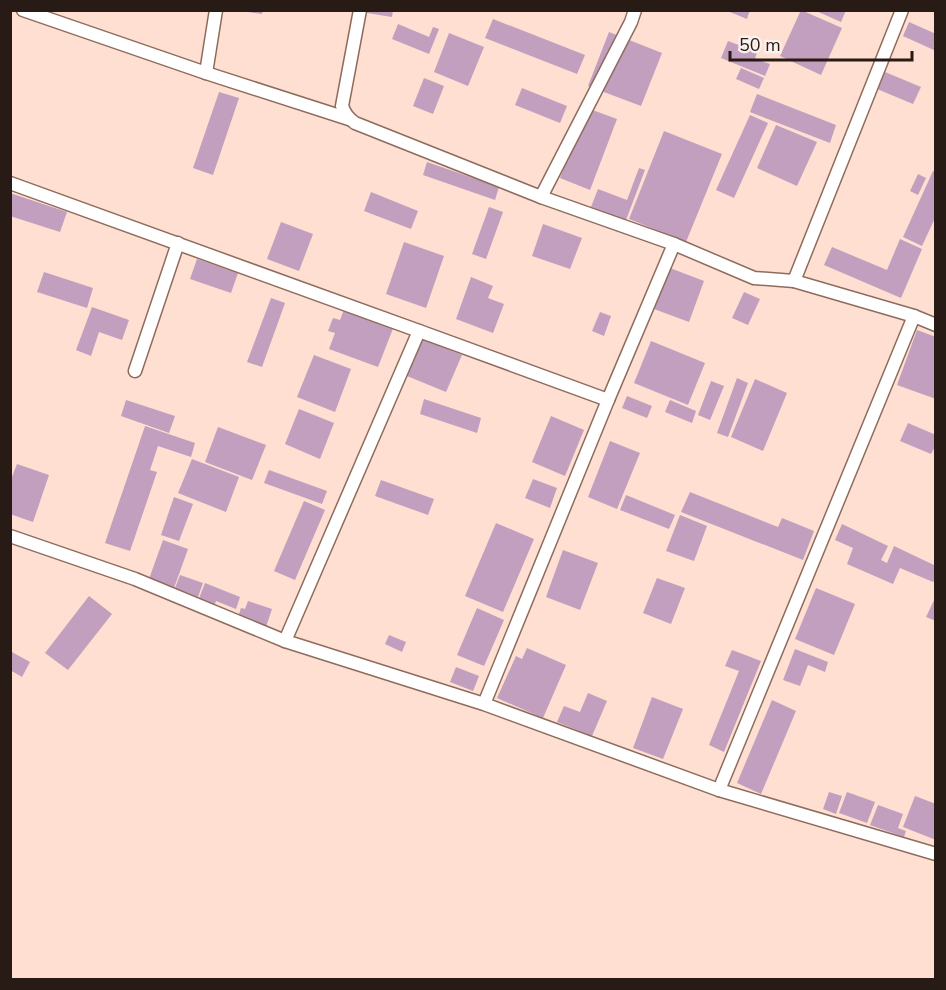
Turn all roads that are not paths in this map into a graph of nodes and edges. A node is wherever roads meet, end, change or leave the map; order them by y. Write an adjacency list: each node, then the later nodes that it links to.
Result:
1 (23, 10): 6 (lane)
2 (216, 10): 6 (lane)
3 (360, 10): 7 (lane)
4 (635, 10): 9 (lane)
5 (902, 10): 12 (lane)
6 (206, 73): 7 (lane)
7 (349, 119): 9 (lane)
8 (10, 183): 10 (lane)
9 (541, 197): 11 (lane)
10 (177, 243): 15 (lane); 16 (lane)
11 (674, 244): 12 (lane); 17 (lane)
12 (794, 281): 13 (lane)
13 (914, 316): 14 (lane); 21 (lane)
14 (936, 325)
15 (419, 331): 17 (lane); 19 (lane)
16 (135, 370)
17 (608, 400): 20 (lane)
18 (10, 536): 19 (lane)
19 (285, 641): 20 (lane)
20 (484, 704): 21 (lane)
21 (719, 790): 22 (lane)
22 (936, 854)

